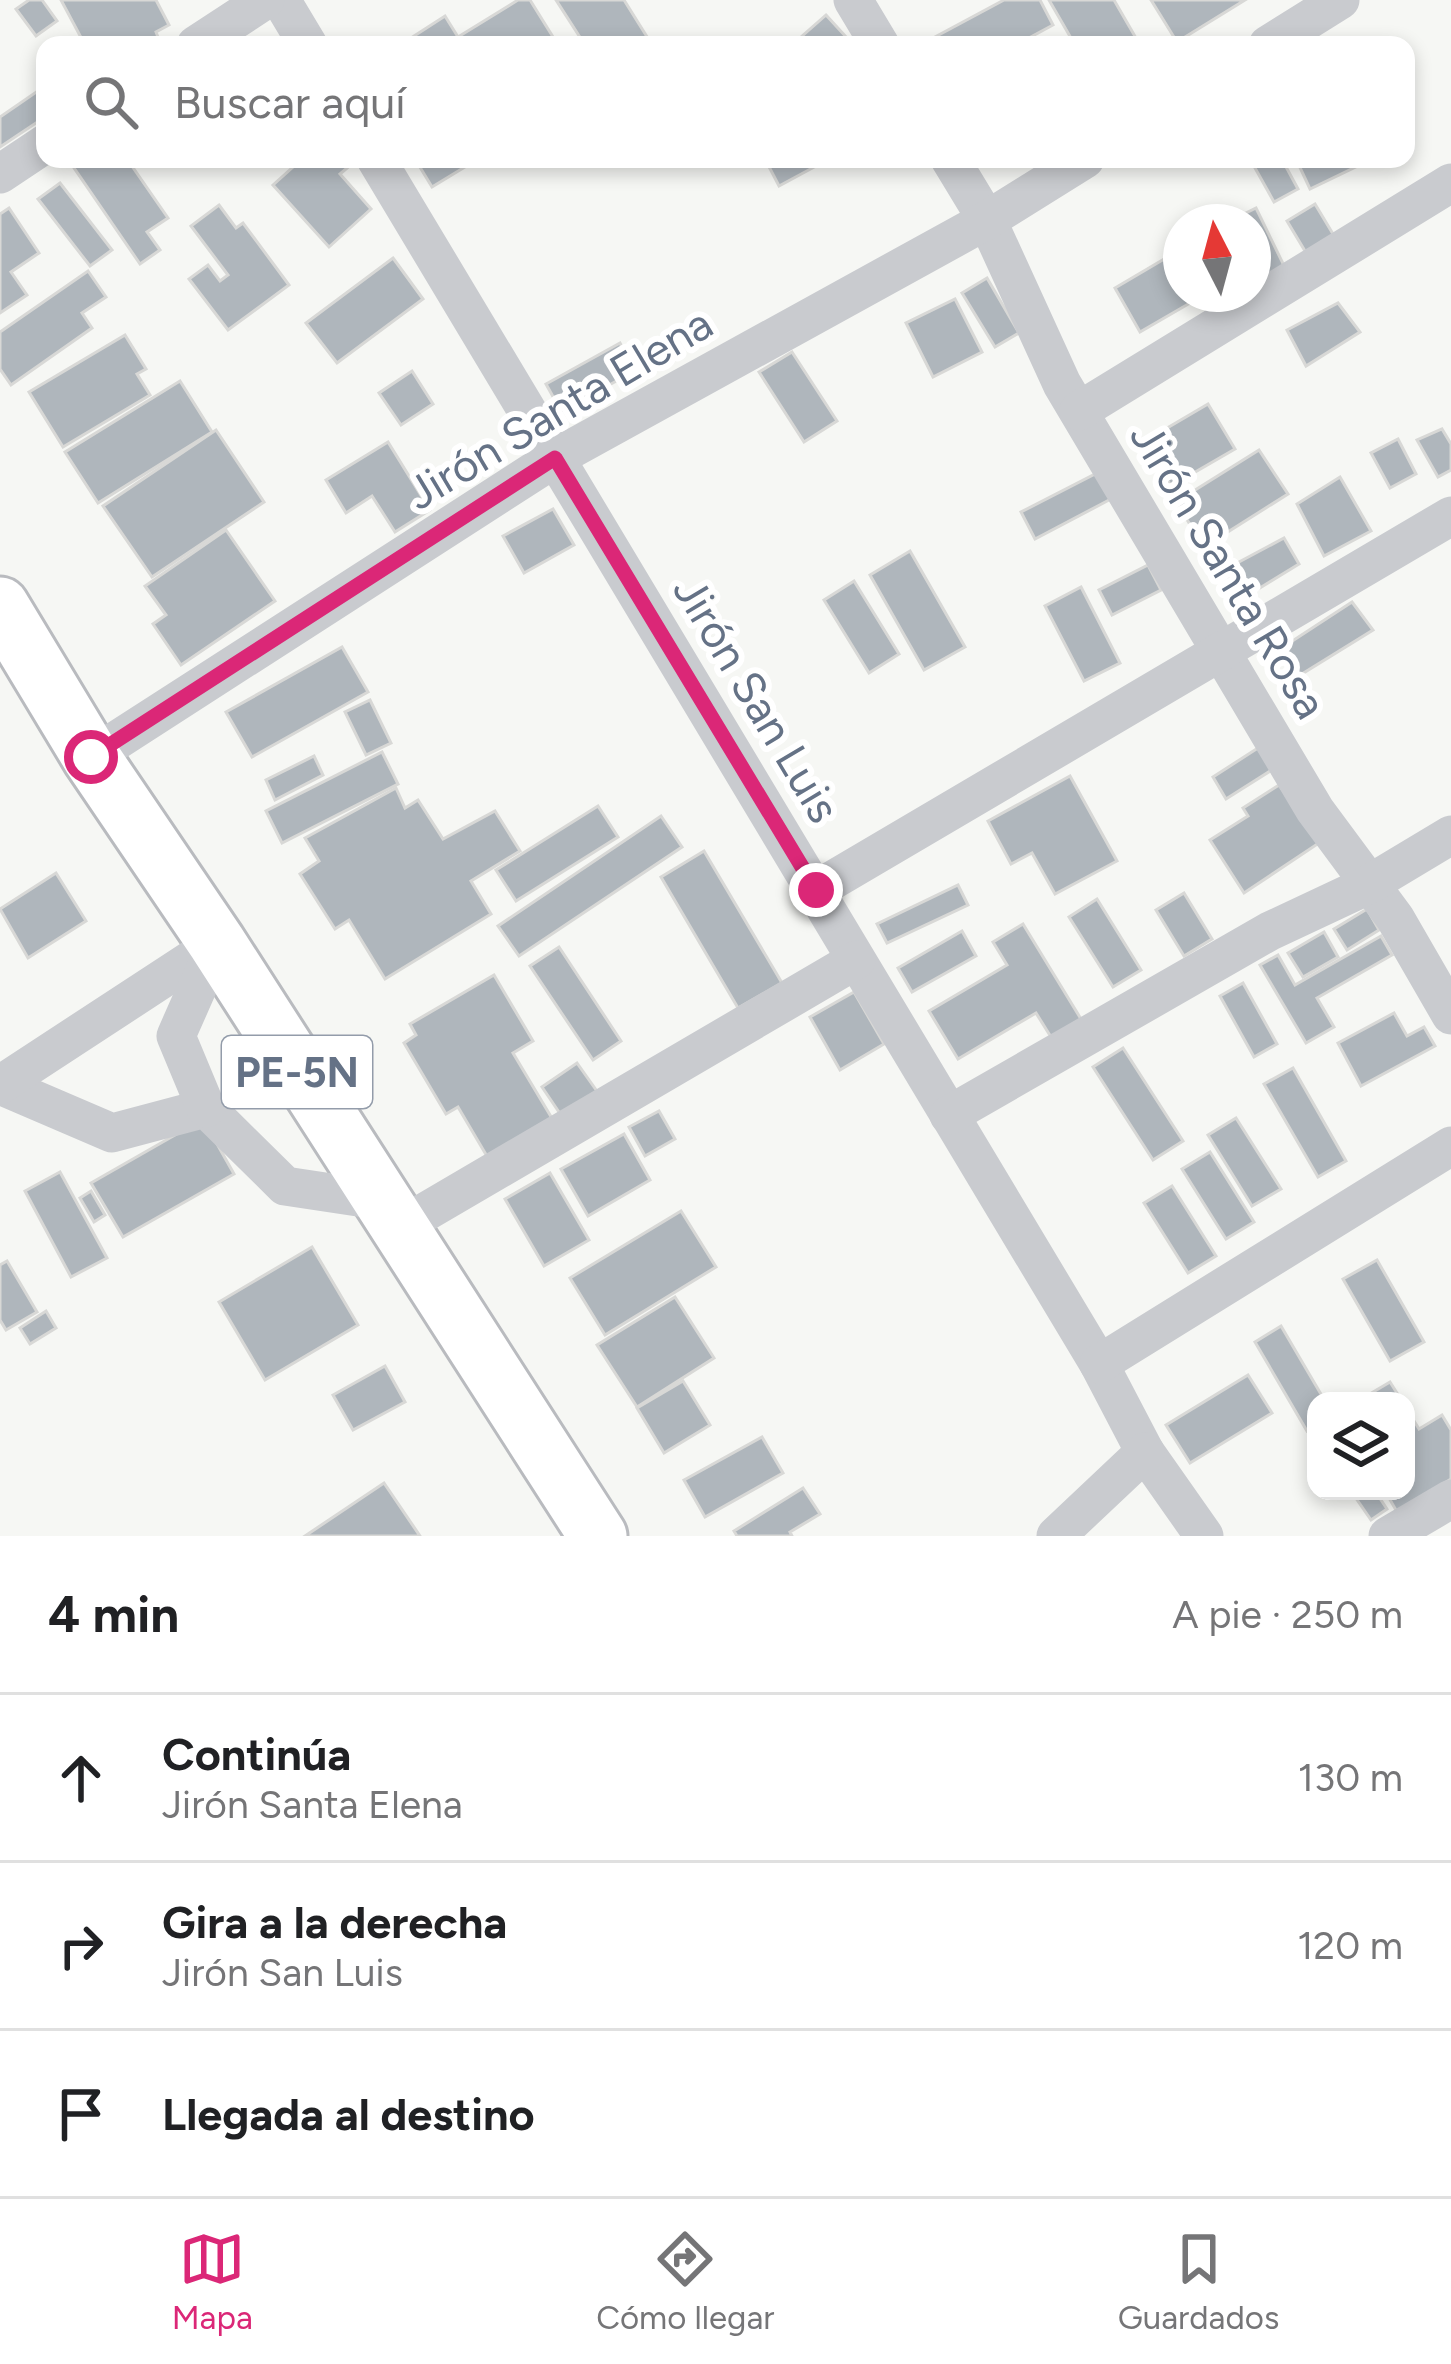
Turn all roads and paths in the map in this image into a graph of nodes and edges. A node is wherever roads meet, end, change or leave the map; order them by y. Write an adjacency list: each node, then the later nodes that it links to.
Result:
1 (265, 0): 5 (street)
2 (281, 0): 6 (street)
3 (853, 0): 7 (street)
4 (1340, 0): 8 (street)
5 (210, 36)
6 (303, 36)
7 (875, 36)
8 (1282, 36)
9 (36, 150): 13 (street)
10 (381, 168): 17 (street, Jirón San Luis)
11 (955, 168): 15 (street, Jirón Santa Rosa)
12 (1071, 168): 15 (street, Jirón Santa Elena)
13 (0, 174)
14 (1446, 197): 16 (street)
15 (987, 220): 16 (street, Jirón Santa Rosa); 17 (street, Jirón Santa Elena)
16 (1078, 411): 20 (street, Jirón Santa Rosa)
17 (555, 458): 21 (street, Jirón Santa Elena); 24 (street, Jirón San Luis)
18 (1451, 516): 20 (street)
19 (0, 606): 21 (highway, PE-5N)
20 (1222, 652): 23 (street, Jirón Santa Rosa); 24 (street)
21 (91, 757): 25 (highway, PE-5N)
22 (1451, 835): 23 (street)
23 (1366, 886): 27 (street, Jirón Santa Rosa); 30 (street)
24 (816, 890): 26 (street, Jirón San Luis)
25 (218, 943): 28 (street); 29 (street); 32 (highway, PE-5N)
26 (856, 960): 30 (street, Jirón San Luis); 32 (street)
27 (1451, 1015)
28 (0, 1084): 29 (street)
29 (206, 1108): 32 (street)
30 (950, 1115): 33 (street, Jirón San Luis)
31 (1451, 1146): 33 (street)
32 (388, 1214): 36 (highway, PE-5N)
33 (1100, 1364): 34 (street, Jirón San Luis)
34 (1145, 1452): 37 (street); 38 (street, Jirón San Luis)
35 (1451, 1499): 39 (street)
36 (598, 1536)
37 (1056, 1536)
38 (1204, 1536)
39 (1388, 1536)

